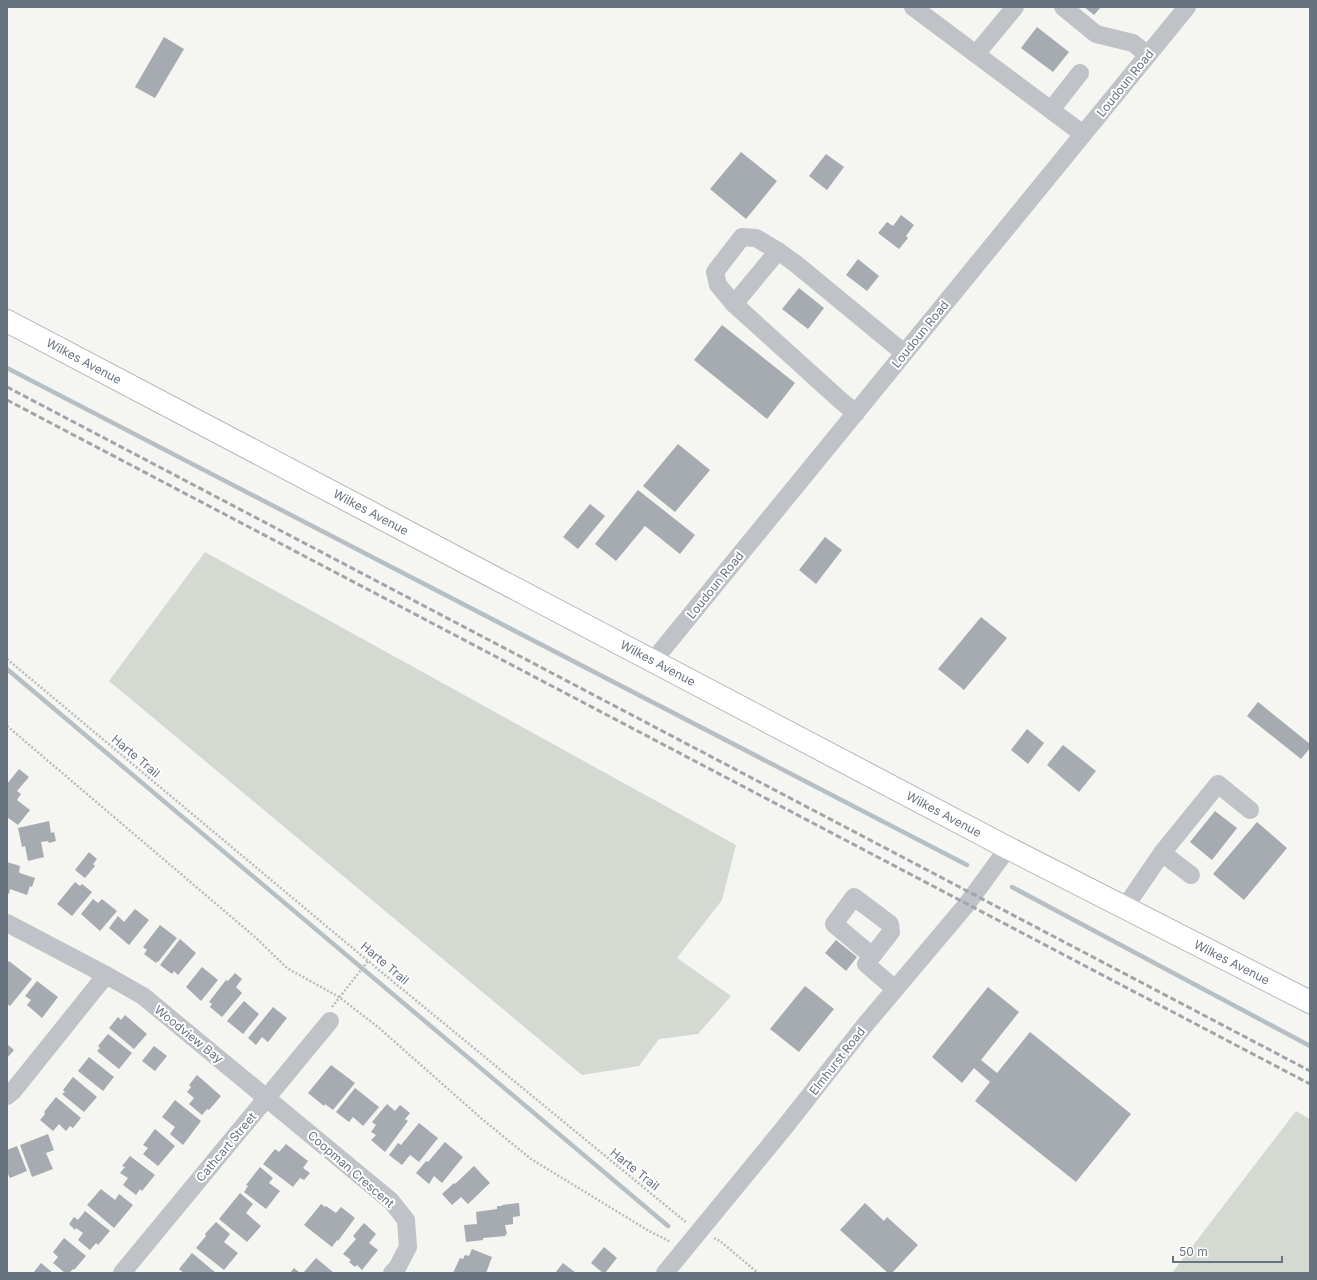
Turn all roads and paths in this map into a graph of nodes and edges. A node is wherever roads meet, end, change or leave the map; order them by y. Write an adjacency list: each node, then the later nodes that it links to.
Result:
1 (913, 7): 5 (street)
2 (1015, 7): 5 (street)
3 (1063, 7): 6 (street)
4 (1187, 7): 6 (street, Loudoun Road)
5 (976, 54): 8 (street)
6 (1148, 55): 9 (street, Loudoun Road)
7 (1080, 74): 8 (street)
8 (1051, 110): 9 (street)
9 (1083, 134): 13 (street, Loudoun Road)
10 (778, 251): 11 (street); 11 (street); 13 (street)
11 (734, 304): 14 (street)
12 (7, 320): 16 (main road, Wilkes Avenue)
13 (904, 353): 14 (street, Loudoun Road)
14 (856, 413): 16 (street, Loudoun Road)
15 (7, 659): 25 (path, Harte Trail)
16 (653, 661): 19 (main road, Wilkes Avenue)
17 (7, 726): 28 (path)
18 (1250, 810): 20 (street)
19 (1008, 848): 22 (main road, Wilkes Avenue); 27 (street, Elmhurst Road)
20 (1162, 853): 21 (street); 22 (street)
21 (1191, 875)
22 (1124, 907): 29 (main road, Wilkes Avenue)
23 (7, 923): 26 (street, Woodview Bay)
24 (872, 956): 27 (street)
25 (368, 961): 28 (path); 33 (path, Harte Trail)
26 (106, 975): 31 (street); 32 (street, Woodview Bay)
27 (896, 989): 33 (street, Elmhurst Road)
28 (339, 997): 30 (path); 34 (path)
29 (1310, 1002)
30 (330, 1021): 32 (street, Cathcart Street)
31 (7, 1096)
32 (267, 1098): 36 (street, Cathcart Street); 37 (street, Coopman Crescent)
33 (700, 1230): 34 (street, Elmhurst Road); 38 (path, Harte Trail)
34 (684, 1249): 35 (street, Elmhurst Road)
35 (671, 1271)
36 (122, 1273)
37 (392, 1273)
38 (758, 1273)

